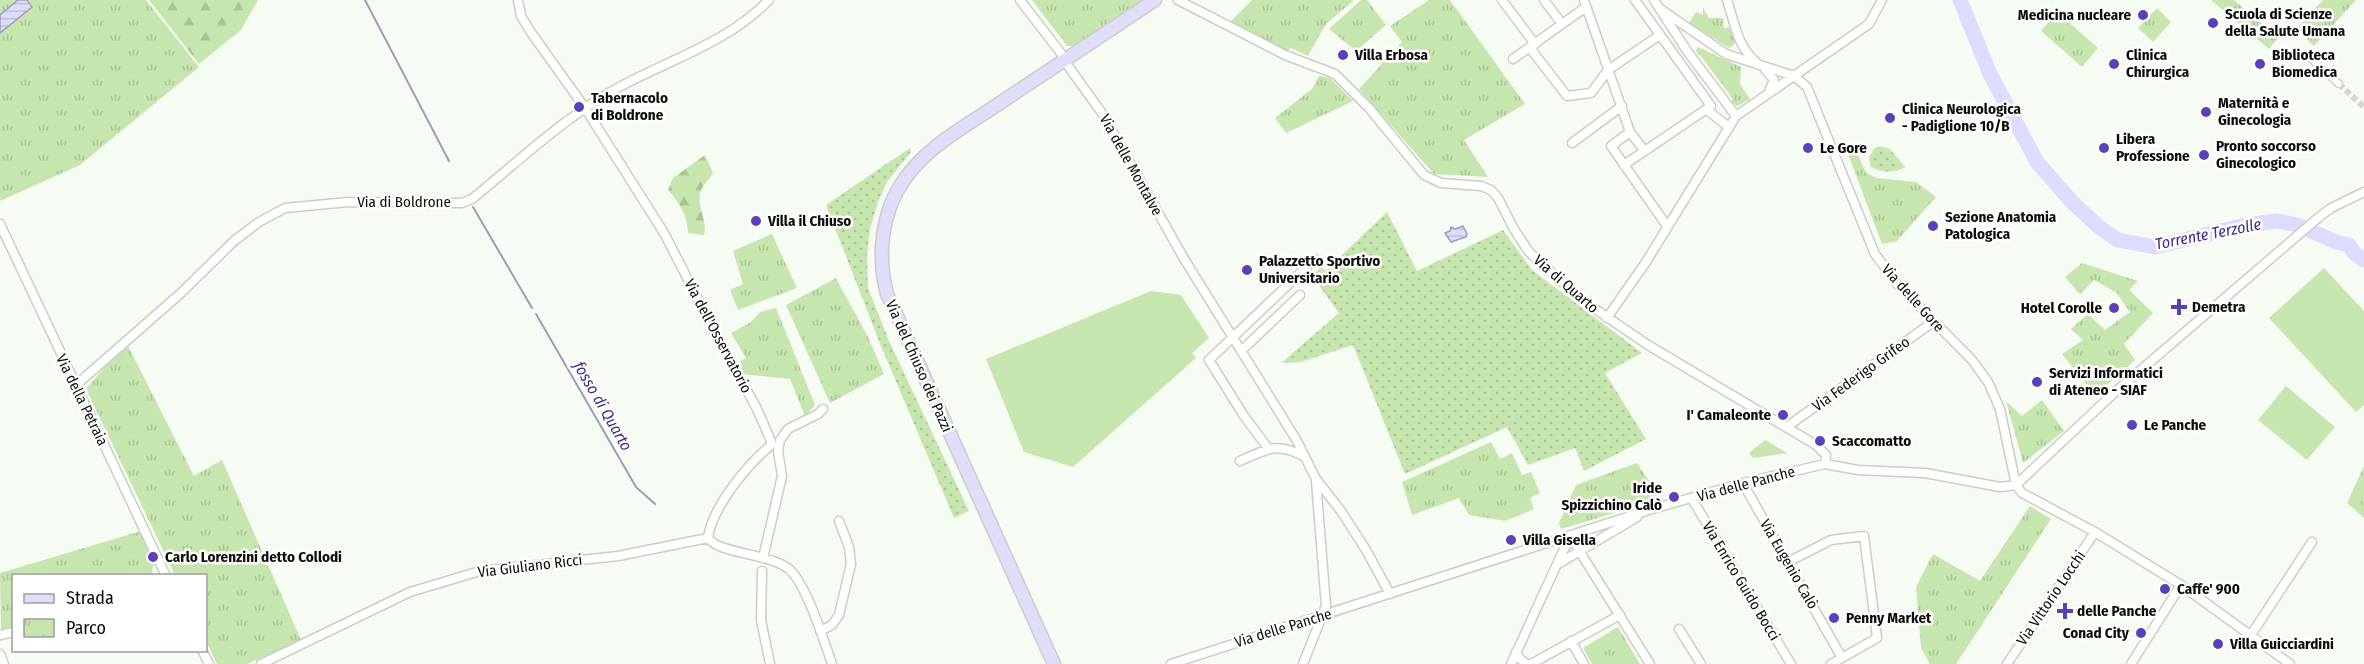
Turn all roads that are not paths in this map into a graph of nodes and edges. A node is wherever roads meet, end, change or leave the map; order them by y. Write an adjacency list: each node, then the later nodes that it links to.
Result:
1 (518, 0): 28 (street, Via dell'Osservatorio)
2 (769, 0): 28 (street, Via di Boldrone)
3 (1020, 0): 21 (street, Via delle Montalve)
4 (1155, 0): 21 (main road, Via del Chiuso dei Pazzi)
5 (1178, 0): 41 (street, Via di Quarto)
6 (1502, 0): 17 (street)
7 (1544, 0): 14 (street)
8 (1635, 0): 15 (street)
9 (1654, 0): 13 (street)
10 (1727, 0): 22 (street)
11 (1882, 0): 24 (street)
12 (1585, 4): 14 (street); 23 (street)
13 (1659, 8): 16 (street); 18 (street)
14 (1562, 24): 17 (street)
15 (1660, 35): 23 (street); 29 (street)
16 (1699, 36): 18 (street); 22 (street)
17 (1533, 45): 20 (street); 23 (street)
18 (1687, 51): 30 (street)
19 (2309, 57): 25 (street)
20 (1513, 59)
21 (1064, 60): 43 (street, Via delle Montalve); 83 (main road, Via del Chiuso dei Pazzi)
22 (1760, 66): 24 (street); 26 (street)
23 (1608, 70): 27 (street)
24 (1794, 76): 26 (street); 42 (street, Via delle Gore)
25 (2339, 84)
26 (1771, 91): 30 (street)
27 (1622, 106): 32 (street); 33 (street)
28 (585, 108): 45 (street, Via di Boldrone); 60 (street, Via dell'Osservatorio)
29 (1707, 110): 31 (street); 34 (street)
30 (1736, 116): 31 (street)
31 (1729, 127): 38 (street)
32 (1630, 132): 34 (street); 35 (street)
33 (1572, 143)
34 (1644, 150): 35 (street)
35 (1624, 165): 38 (street)
36 (2361, 195): 53 (street)
37 (0, 225): 45 (street, Via della Petraia)
38 (1667, 226): 41 (street)
39 (1315, 259): 43 (street)
40 (1300, 295): 44 (street)
41 (1607, 318): 47 (street, Via di Quarto)
42 (1933, 322): 47 (street, Via Federigo Grifeo); 53 (street, Via delle Gore)
43 (1232, 336): 44 (street, Via delle Montalve); 48 (street)
44 (1241, 351): 49 (street, Via delle Montalve)
45 (76, 385): 67 (street, Via della Petraia)
46 (823, 409): 63 (street)
47 (1788, 426): 51 (street, Via di Quarto)
48 (1268, 448): 49 (street); 50 (street)
49 (1304, 456): 52 (street, Via delle Montalve)
50 (1240, 461)
51 (1825, 464): 53 (street, Via delle Panche); 54 (street, Via delle Panche)
52 (1316, 479): 69 (street, Via delle Montalve); 70 (street)
53 (2016, 485): 58 (street)
54 (1728, 488): 55 (street, Via delle Panche); 64 (street, Via Eugenio Calò)
55 (1692, 498): 56 (street, Via delle Panche); 91 (street, Via Enrico Guido Bocci)
56 (1650, 510): 59 (street, Via delle Panche); 62 (street)
57 (839, 521): 73 (street)
58 (2095, 532): 68 (street); 93 (street, Via Vittorio Locchi)
59 (1570, 536): 62 (street); 65 (street); 69 (street, Via delle Panche)
60 (708, 538): 63 (street); 80 (street, Via Giuliano Ricci)
61 (2312, 542): 74 (street)
62 (1581, 552): 65 (street); 71 (street)
63 (763, 558): 73 (street)
64 (1788, 562): 78 (street, Via Eugenio Calò); 78 (street)
65 (1558, 564): 76 (street)
66 (762, 571): 81 (street)
67 (165, 574)
68 (2181, 585): 74 (street); 94 (street)
69 (1390, 594): 70 (street, Via delle Panche)
70 (1324, 615): 84 (street, Via delle Panche); 85 (street)
71 (1620, 615): 75 (street); 89 (street)
72 (1679, 629): 90 (street)
73 (820, 630): 82 (street)
74 (2252, 635): 95 (street)
75 (1571, 641): 87 (street); 88 (street)
76 (1516, 652): 86 (street); 87 (street)
77 (0, 654): 79 (street)
78 (1842, 658): 92 (street)
79 (4, 664)
80 (261, 664)
81 (770, 664)
82 (832, 664)
83 (1054, 664)
84 (1171, 664)
85 (1303, 664)
86 (1511, 664)
87 (1529, 664)
88 (1584, 664)
89 (1650, 664)
90 (1701, 664)
91 (1791, 664)
92 (1831, 664)
93 (2007, 664)
94 (2131, 664)
95 (2290, 664)

